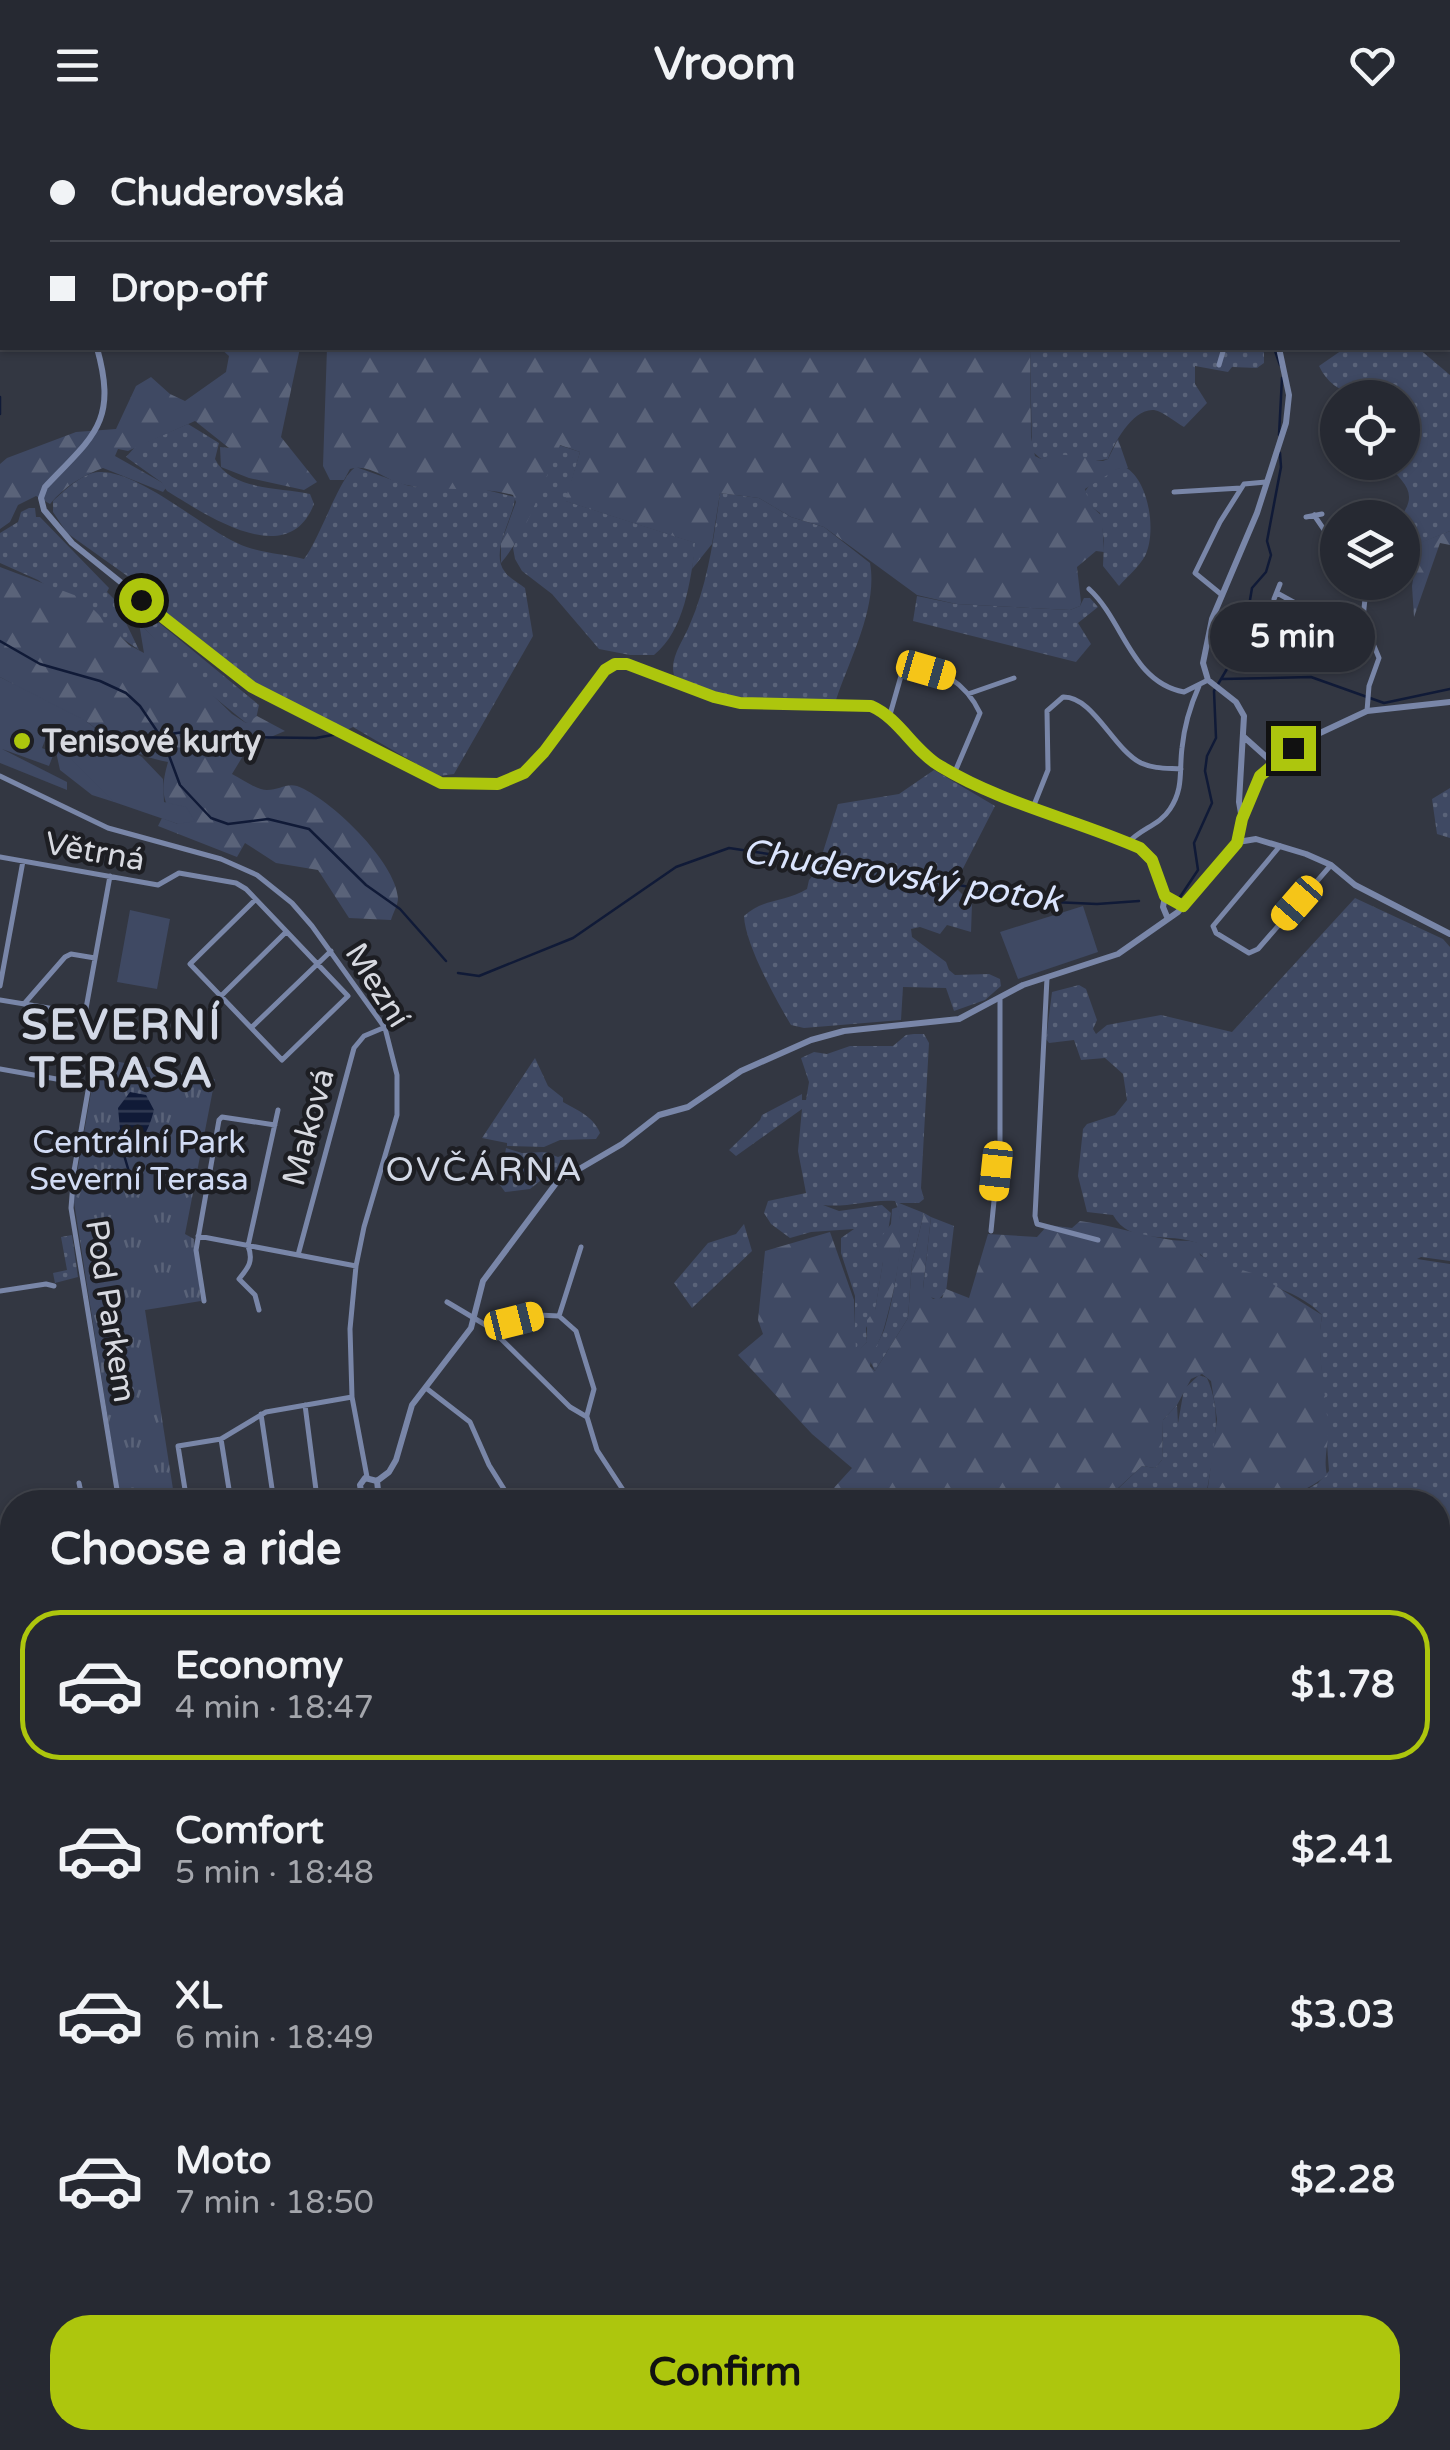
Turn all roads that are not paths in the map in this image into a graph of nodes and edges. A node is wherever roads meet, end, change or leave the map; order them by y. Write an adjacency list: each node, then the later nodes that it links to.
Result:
1 (97, 350): 21 (street)
2 (1223, 350): 4 (street)
3 (1279, 350): 5 (street)
4 (1219, 365)
5 (1266, 482): 6 (street); 12 (street)
6 (1241, 488): 7 (street); 12 (street)
7 (1174, 492)
8 (1314, 515): 9 (street)
9 (1320, 524)
10 (1280, 584): 14 (street)
11 (1089, 590): 16 (street)
12 (1222, 595): 15 (street)
13 (1364, 600): 14 (street)
14 (1361, 636): 20 (street)
15 (1212, 684): 16 (street); 22 (street)
16 (1200, 686): 24 (street)
17 (1011, 688): 18 (street)
18 (968, 694): 21 (street); 25 (street)
19 (1450, 702): 20 (street)
20 (1368, 707): 23 (street)
21 (889, 718): 25 (street)
22 (1243, 737): 23 (street); 28 (street)
23 (1273, 763): 28 (street)
24 (1181, 768): 27 (street); 29 (street)
25 (954, 774): 27 (street)
26 (0, 776): 41 (street, Mezní)
27 (1032, 810): 29 (street)
28 (1242, 820): 30 (street)
29 (1128, 843): 37 (street)
30 (1237, 843): 31 (street); 37 (street)
31 (1280, 846): 34 (street); 34 (street)
32 (0, 857): 33 (street, Větrná)
33 (23, 861): 35 (street, Větrná); 45 (street)
34 (1331, 865): 40 (street)
35 (110, 876): 36 (street, Větrná); 42 (street)
36 (255, 900): 39 (street, Větrná); 46 (street)
37 (1171, 902): 38 (street); 38 (street)
38 (1168, 919): 44 (street)
39 (286, 932): 43 (street, Větrná); 46 (street)
40 (1450, 934)
41 (331, 951): 43 (street); 51 (street, Mezní)
42 (95, 958): 49 (street); 49 (street)
43 (318, 963): 50 (street); 50 (street, Větrná)
44 (1047, 975): 48 (street); 59 (street)
45 (0, 986)
46 (221, 996): 50 (street)
47 (0, 1000): 49 (street)
48 (1000, 1000): 57 (street); 70 (street)
49 (24, 1004)
50 (252, 1027)
51 (385, 1028): 62 (street, Maková); 63 (street, Mezní)
52 (92, 1068): 82 (street, Pod Parkem)
53 (0, 1069): 54 (street)
54 (79, 1083)
55 (278, 1110): 56 (street)
56 (275, 1125): 58 (street); 60 (street)
57 (990, 1231)
58 (198, 1236): 60 (street); 66 (street)
59 (1098, 1240)
60 (248, 1246): 62 (street); 68 (street)
61 (581, 1247): 69 (street)
62 (298, 1255): 63 (street)
63 (356, 1266): 73 (street, Mezní)
64 (54, 1286): 65 (street)
65 (0, 1291)
66 (204, 1301)
67 (447, 1302): 70 (street)
68 (259, 1310)
69 (559, 1316): 71 (street); 76 (street)
70 (476, 1318): 71 (street); 72 (street)
71 (489, 1326): 76 (street)
72 (425, 1388): 79 (street); 89 (street)
73 (352, 1397): 74 (street); 78 (street, Mezní)
74 (305, 1406): 75 (street); 86 (street)
75 (261, 1414): 77 (street); 85 (street)
76 (586, 1417): 90 (street)
77 (221, 1439): 83 (street); 84 (street)
78 (367, 1477): 79 (street); 87 (street)
79 (377, 1481): 88 (street)
80 (80, 1483): 81 (street)
81 (81, 1490)
82 (117, 1490)
83 (185, 1490)
84 (229, 1490)
85 (272, 1490)
86 (316, 1490)
87 (360, 1490)
88 (378, 1490)
89 (505, 1490)
90 (623, 1490)

